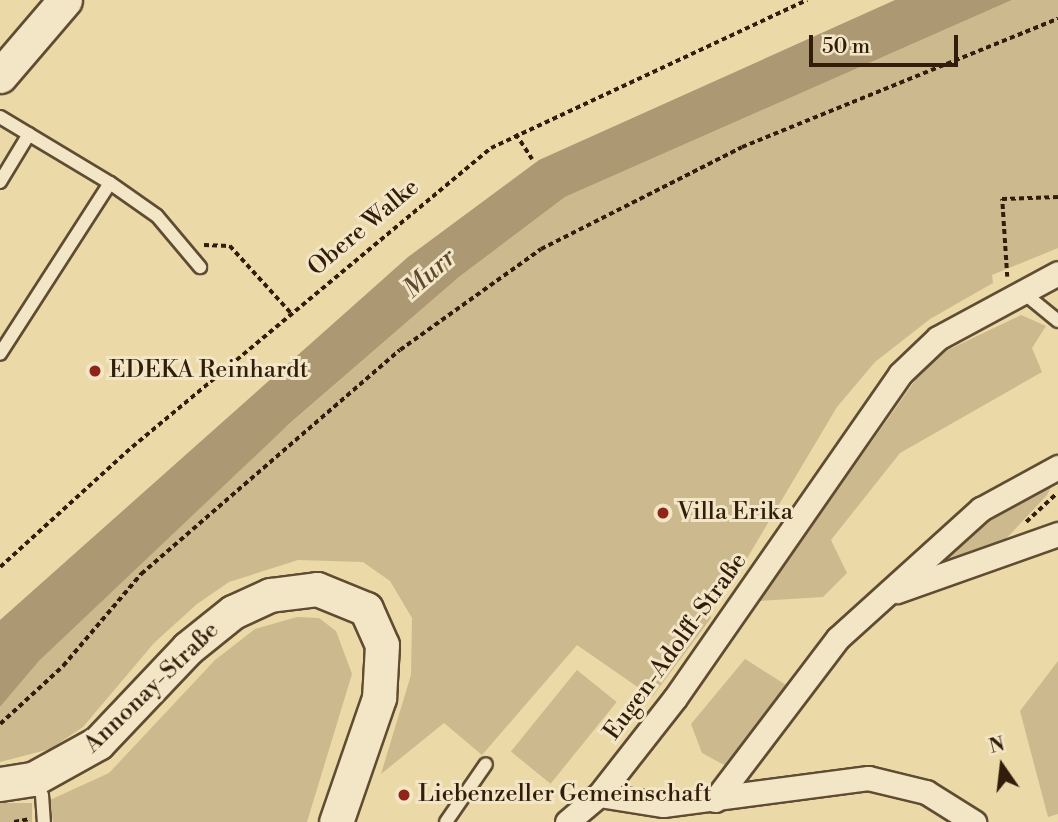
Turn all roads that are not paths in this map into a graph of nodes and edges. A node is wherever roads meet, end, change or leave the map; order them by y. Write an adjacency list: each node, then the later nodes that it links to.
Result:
1 (65, 0): 2 (street)
2 (3, 66)
3 (0, 117): 4 (lane)
4 (29, 134): 5 (lane); 6 (lane)
5 (0, 182)
6 (110, 183): 7 (lane); 11 (lane)
7 (200, 267)
8 (1058, 273): 9 (street, Eugen-Adolff-Straße)
9 (1019, 289): 10 (lane); 18 (street, Eugen-Adolff-Straße)
10 (1058, 321)
11 (0, 354)
12 (1058, 467): 14 (street)
13 (1058, 534): 14 (street)
14 (897, 591): 19 (street)
15 (486, 764): 22 (lane)
16 (0, 784): 21 (street, Annonay-Straße)
17 (42, 795): 20 (lane)
18 (599, 795): 19 (street); 23 (street, Eugen-Adolff-Straße)
19 (715, 800): 24 (street)
20 (44, 822)
21 (336, 822)
22 (446, 822)
23 (567, 822)
24 (974, 822)

